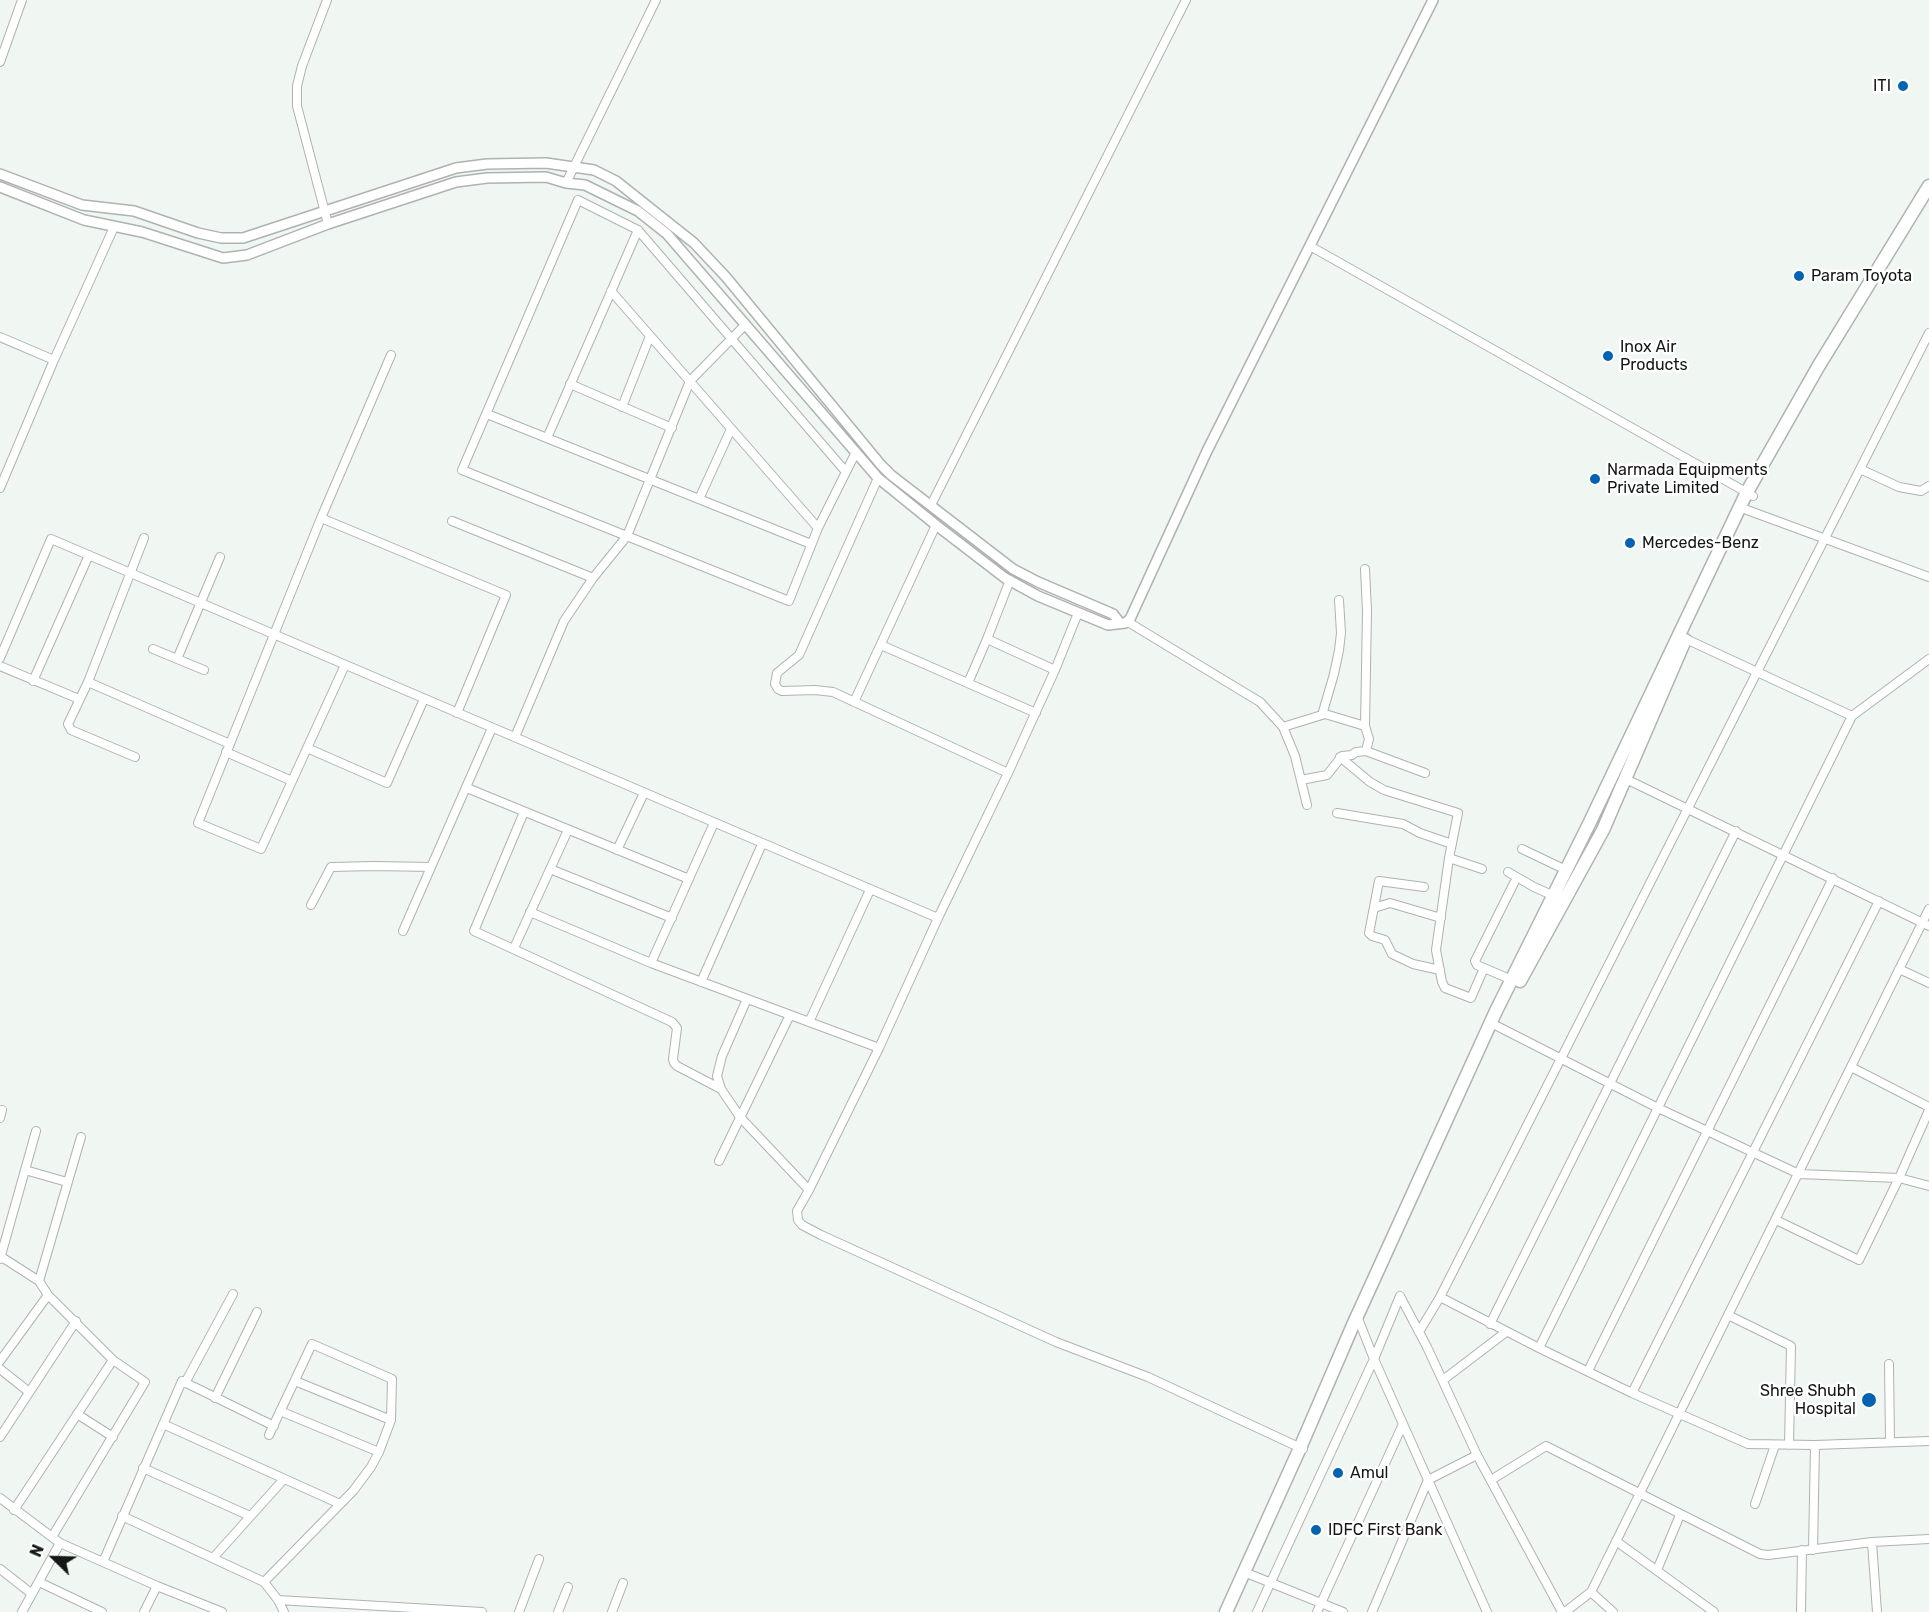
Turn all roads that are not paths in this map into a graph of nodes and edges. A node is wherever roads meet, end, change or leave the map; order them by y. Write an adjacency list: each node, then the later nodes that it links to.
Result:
1 (22, 0): 6 (street)
2 (327, 0): 13 (street)
3 (656, 0): 7 (street)
4 (1186, 0): 42 (street)
5 (1433, 0): 17 (street)
6 (0, 63)
7 (574, 166): 9 (street); 13 (street); 42 (street)
8 (0, 174): 13 (street)
9 (566, 183): 14 (street); 19 (street)
10 (1929, 186): 40 (main road)
11 (0, 187): 15 (street)
12 (1929, 198): 40 (main road)
13 (324, 211): 14 (street)
14 (328, 224): 15 (street)
15 (114, 227): 25 (street)
16 (638, 230): 18 (street); 23 (street); 29 (street)
17 (1310, 246): 40 (street); 62 (street)
18 (611, 291): 21 (street); 27 (street)
19 (746, 325): 23 (street); 33 (street)
20 (1929, 333): 34 (street)
21 (650, 336): 26 (street); 28 (street)
22 (0, 337): 25 (street)
23 (731, 340): 26 (street); 35 (street)
24 (391, 355): 44 (street)
25 (54, 360): 39 (street)
26 (690, 381): 30 (street); 31 (street)
27 (570, 384): 28 (street); 32 (street)
28 (622, 406): 30 (street)
29 (487, 414): 32 (street); 48 (street)
30 (672, 428): 37 (street)
31 (731, 429): 41 (street); 47 (street)
32 (547, 438): 37 (street)
33 (856, 452): 35 (street); 36 (street)
34 (1860, 469): 38 (street); 50 (street)
35 (846, 472): 47 (street)
36 (878, 478): 46 (street); 81 (street)
37 (650, 479): 41 (street); 48 (street)
38 (1929, 486)
39 (0, 488)
40 (1750, 494): 43 (main road); 118 (main road)
41 (699, 499): 51 (street)
42 (931, 505): 62 (street)
43 (1747, 510): 50 (street); 65 (main road)
44 (321, 518): 63 (street); 82 (street)
45 (452, 520): 57 (street)
46 (936, 525): 58 (street); 66 (street)
47 (818, 528): 51 (street)
48 (627, 536): 51 (street); 57 (street)
49 (144, 538): 55 (street)
50 (1824, 539): 56 (street); 75 (street)
51 (811, 544)
52 (89, 555): 55 (street); 68 (street); 76 (street)
53 (220, 557): 60 (street)
54 (1365, 569): 86 (street)
55 (131, 573): 60 (street); 77 (street)
56 (1929, 576)
57 (593, 578): 89 (street)
58 (1010, 580): 61 (street); 64 (street)
59 (1339, 600): 84 (street)
60 (201, 603): 63 (street); 69 (street)
61 (1078, 613): 62 (street); 74 (street)
62 (1124, 622): 88 (street)
63 (274, 634): 71 (street); 90 (street)
64 (987, 639): 74 (street); 78 (street)
65 (1686, 639): 75 (street); 97 (main road)
66 (881, 645): 78 (street); 81 (street)
67 (153, 650): 69 (street)
68 (0, 658)
69 (177, 659): 73 (street)
70 (1929, 659): 85 (street)
71 (345, 665): 80 (street); 91 (street)
72 (0, 666): 76 (street)
73 (204, 670)
74 (1055, 670): 83 (street)
75 (1757, 672): 85 (street); 103 (street)
76 (33, 681): 79 (street)
77 (88, 682): 79 (street); 90 (street)
78 (968, 683): 83 (street)
79 (79, 699): 93 (street)
80 (424, 699): 82 (street); 91 (street)
81 (854, 702): 95 (street)
82 (457, 712): 87 (street)
83 (1036, 713): 95 (street)
84 (1322, 715): 86 (street); 88 (street)
85 (1852, 716): 113 (street)
86 (1365, 726): 92 (street)
87 (492, 728): 89 (street); 100 (street)
88 (1283, 728): 98 (street)
89 (515, 738): 101 (street)
90 (228, 748): 99 (street); 99 (street)
91 (307, 748): 99 (street)
92 (1366, 751): 94 (street); 96 (street)
93 (135, 757)
94 (1340, 757): 98 (street); 110 (street)
95 (1008, 773): 132 (street)
96 (1425, 773)
97 (1626, 779): 103 (street); 147 (main road)
98 (1300, 780): 102 (street)
99 (292, 781)
100 (467, 788): 104 (street); 115 (street)
101 (644, 793): 106 (street); 112 (street)
102 (1306, 805)
103 (1688, 808): 108 (street); 149 (street)
104 (524, 812): 107 (street); 136 (street)
105 (1337, 813): 110 (street)
106 (714, 823): 109 (street); 121 (street)
107 (568, 830): 112 (street); 116 (street)
108 (1737, 831): 113 (street); 151 (street)
109 (762, 843): 124 (street); 142 (street)
110 (1452, 844): 114 (street)
111 (1522, 849): 118 (street)
112 (617, 850): 121 (street)
113 (1783, 854): 120 (street); 153 (street)
114 (1449, 858): 117 (street); 133 (street)
115 (431, 867): 127 (street); 135 (street)
116 (550, 869): 130 (street); 131 (street)
117 (1482, 869)
118 (1566, 870): 125 (main road)
119 (1508, 872): 125 (street)
120 (1833, 878): 126 (street); 157 (street)
121 (688, 879): 131 (street)
122 (1514, 883): 138 (street)
123 (1424, 887): 128 (street)
124 (870, 890): 132 (street); 146 (street)
125 (1554, 896): 141 (main road)
126 (1879, 901): 134 (street); 159 (street)
127 (311, 905)
128 (1374, 908): 133 (street); 140 (street)
129 (1929, 909): 134 (street)
130 (530, 912): 136 (street); 137 (street)
131 (672, 918): 137 (street)
132 (938, 918): 148 (street)
133 (1441, 918): 140 (street)
134 (1926, 924): 139 (street)
135 (403, 931)
136 (514, 948): 152 (street)
137 (651, 963): 142 (street)
138 (1484, 968): 140 (street); 141 (street)
139 (1899, 969): 143 (street); 150 (street)
140 (1440, 970)
141 (1512, 980): 147 (main road)
142 (701, 982): 144 (street)
143 (1929, 983)
144 (747, 999): 145 (street); 152 (street)
145 (790, 1015): 146 (street); 155 (street)
146 (810, 1022): 148 (street)
147 (1493, 1024): 149 (street); 175 (main road)
148 (879, 1048): 166 (street)
149 (1561, 1058): 151 (street); 172 (street)
150 (1851, 1067): 154 (street); 162 (street)
151 (1612, 1083): 153 (street); 177 (street)
152 (721, 1089): 155 (street)
153 (1658, 1108): 157 (street); 180 (street)
154 (1929, 1108): 163 (street)
155 (740, 1117): 160 (street); 166 (street)
156 (36, 1131): 161 (street)
157 (1708, 1131): 159 (street); 186 (street)
158 (81, 1137): 164 (street)
159 (1754, 1152): 162 (street); 191 (street)
160 (719, 1161)
161 (25, 1170): 164 (street); 168 (street)
162 (1799, 1174): 163 (street); 167 (street)
163 (1899, 1178): 165 (street); 167 (street)
164 (67, 1182): 169 (street)
165 (1929, 1186)
166 (809, 1190): 208 (street)
167 (1776, 1220): 174 (street)
168 (0, 1257): 169 (street)
169 (39, 1281): 171 (street)
170 (233, 1293): 189 (street)
171 (48, 1295): 176 (street); 183 (street)
172 (1440, 1297): 177 (street); 178 (street)
173 (257, 1312): 192 (street)
174 (1728, 1315): 194 (street); 206 (street)
175 (1360, 1319): 182 (street); 208 (main road)
176 (76, 1321): 181 (street); 190 (street)
177 (1490, 1324): 179 (street)
178 (1419, 1332): 182 (street); 187 (street)
179 (1506, 1332): 180 (street); 187 (street)
180 (1539, 1348): 186 (street)
181 (113, 1359): 195 (street); 202 (street)
182 (1374, 1359): 198 (street); 239 (street)
183 (0, 1361)
184 (1889, 1364): 204 (street)
185 (0, 1369): 190 (street)
186 (1588, 1371): 191 (street)
187 (1443, 1380): 210 (street)
188 (294, 1381): 193 (street); 196 (street); 196 (street)
189 (185, 1383): 192 (street); 197 (street)
190 (29, 1392): 201 (street)
191 (1632, 1393): 194 (street)
192 (215, 1398): 199 (street)
193 (280, 1411): 199 (street); 209 (street)
194 (1678, 1413): 205 (street); 215 (street)
195 (77, 1414): 202 (street); 219 (street)
196 (391, 1420): 209 (street)
197 (163, 1424): 211 (street); 212 (street)
198 (1403, 1424): 213 (street); 245 (street)
199 (274, 1426): 200 (street)
200 (269, 1435)
201 (0, 1437)
202 (113, 1437): 223 (street)
203 (1929, 1441): 204 (street)
204 (1890, 1442): 207 (street)
205 (1775, 1445): 206 (street); 218 (street)
206 (1789, 1445): 207 (street)
207 (1815, 1445): 229 (street)
208 (1302, 1449): 235 (main road); 257 (main road)
209 (379, 1452): 217 (street)
210 (1477, 1455): 213 (street); 214 (street)
211 (143, 1468): 221 (street); 222 (street)
212 (284, 1479): 217 (street); 222 (street)
213 (1428, 1480): 262 (street); 263 (street)
214 (1491, 1480): 215 (street); 264 (street)
215 (1640, 1494): 220 (street); 225 (street)
216 (0, 1498): 219 (street)
217 (340, 1504): 237 (street)
218 (1755, 1504)
219 (14, 1509): 223 (street)
220 (1680, 1515): 228 (street); 234 (street)
221 (122, 1516): 230 (street); 232 (street)
222 (250, 1516): 230 (street)
223 (52, 1537): 227 (street)
224 (1929, 1539): 226 (street)
225 (1616, 1541): 234 (street); 242 (street)
226 (1872, 1542): 229 (street); 268 (street)
227 (60, 1543): 232 (street); 236 (street)
228 (1802, 1550): 229 (street); 267 (street)
229 (1814, 1550)
230 (213, 1558): 237 (street)
231 (540, 1559): 254 (street)
232 (103, 1562): 240 (street)
233 (0, 1569): 243 (street)
234 (1657, 1570): 247 (street)
235 (1249, 1574): 239 (street); 258 (main road)
236 (39, 1582): 243 (street); 249 (street)
237 (264, 1582): 244 (street)
238 (623, 1583): 256 (street)
239 (1271, 1583): 245 (street); 259 (street)
240 (157, 1586): 250 (street); 251 (street)
241 (568, 1587): 255 (street)
242 (1591, 1592): 264 (street); 265 (street)
243 (32, 1594): 248 (street)
244 (278, 1600): 246 (street); 252 (street)
245 (1322, 1603): 260 (street); 261 (street)
246 (389, 1609): 253 (street)
247 (1704, 1609): 266 (street)
248 (22, 1612)
249 (102, 1612)
250 (144, 1612)
251 (222, 1612)
252 (284, 1612)
253 (482, 1612)
254 (519, 1612)
255 (558, 1612)
256 (612, 1612)
257 (1226, 1612)
258 (1232, 1612)
259 (1257, 1612)
260 (1317, 1612)
261 (1344, 1612)
262 (1372, 1612)
263 (1487, 1612)
264 (1564, 1612)
265 (1613, 1612)
266 (1714, 1612)
267 (1801, 1612)
268 (1877, 1612)

